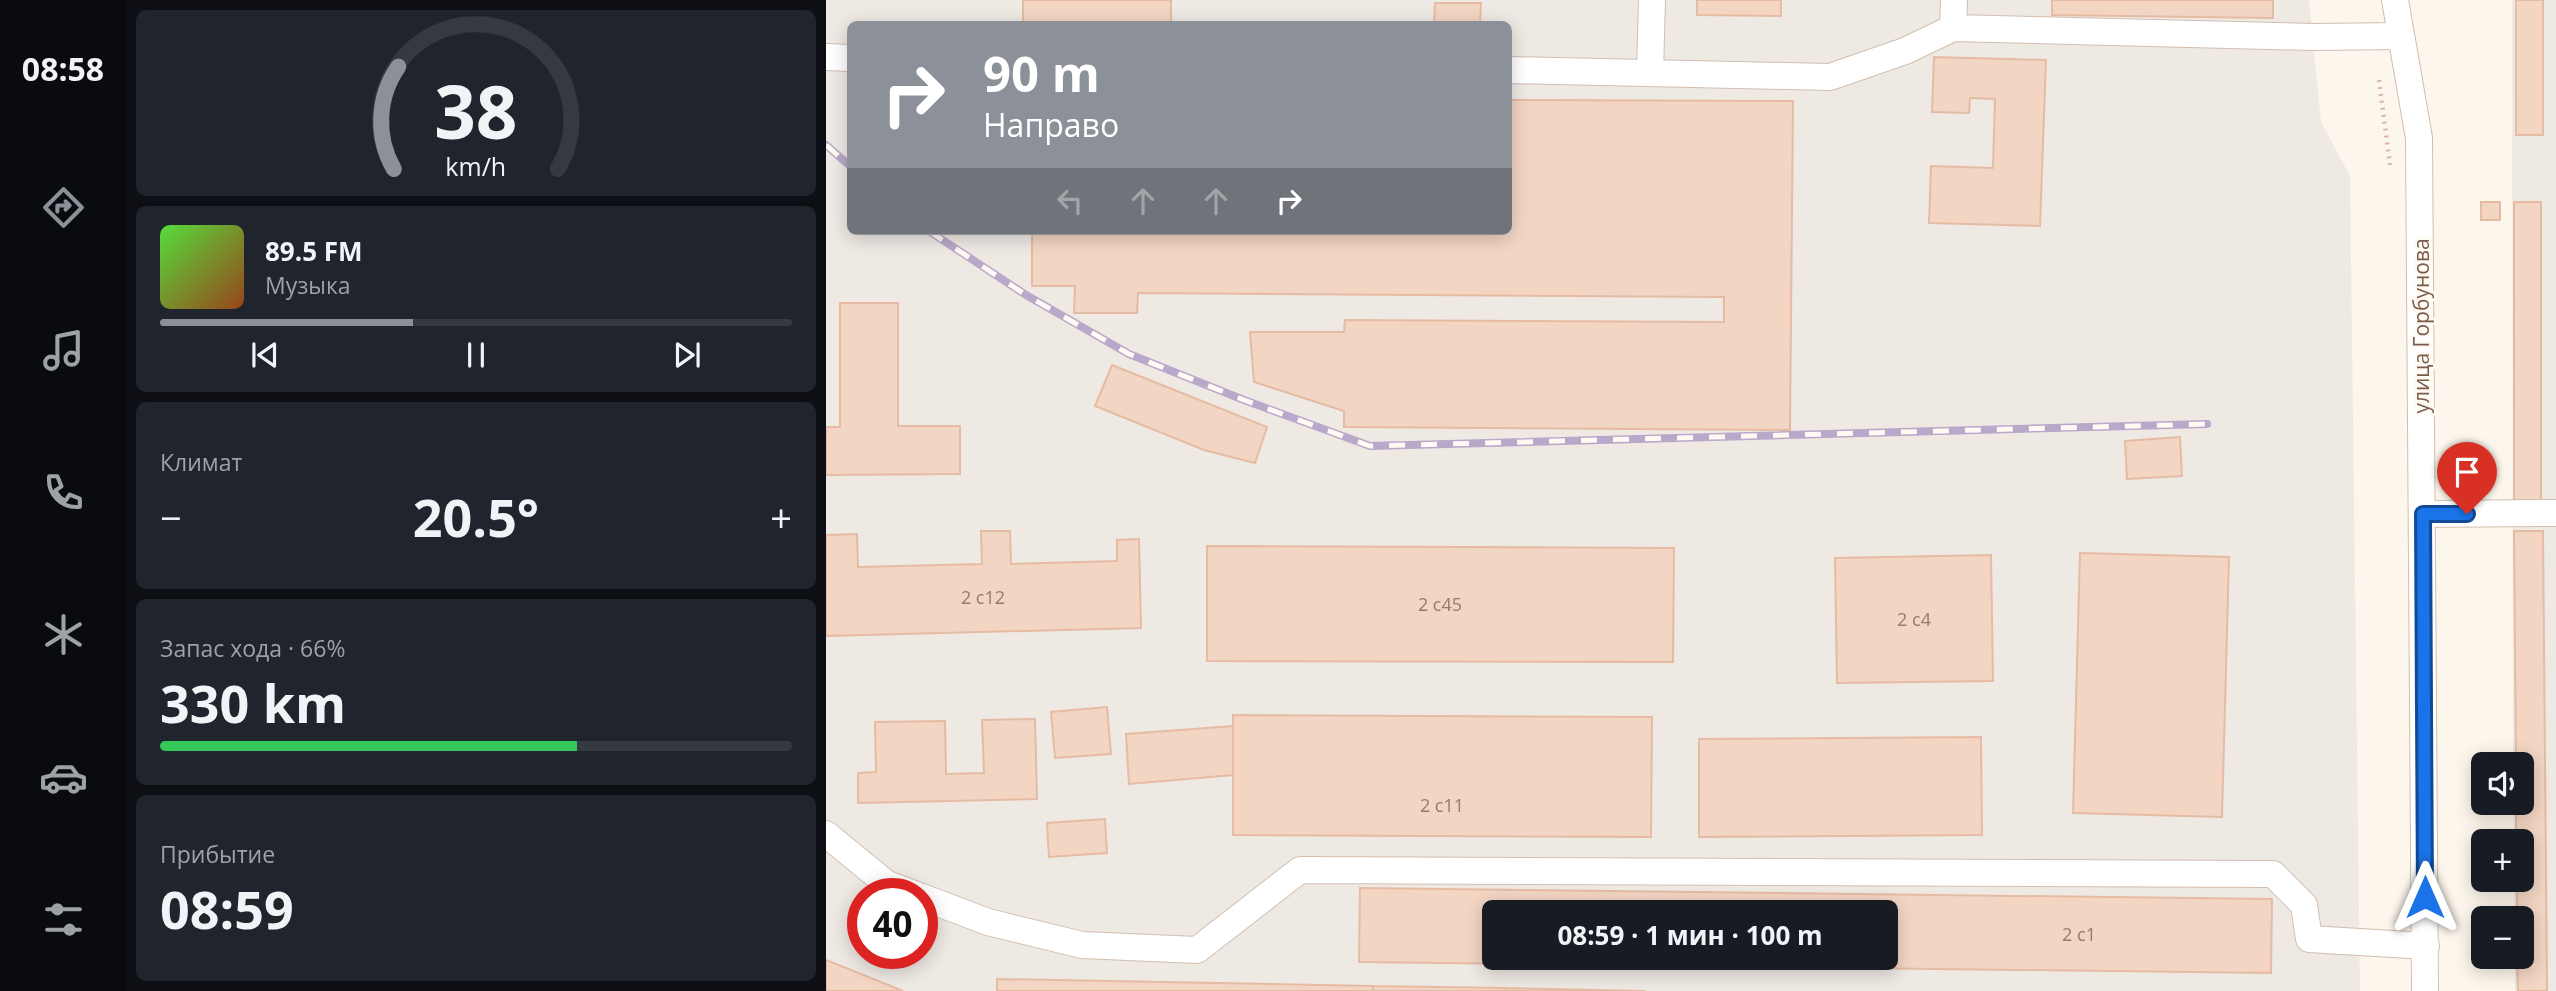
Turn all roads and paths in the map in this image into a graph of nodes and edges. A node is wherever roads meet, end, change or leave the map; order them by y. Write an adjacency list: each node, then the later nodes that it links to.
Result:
1 (1652, 0): 9 (street)
2 (1954, 0): 4 (street)
3 (2395, 0): 5 (street, улица Горбунова)
4 (1953, 28): 5 (street); 9 (street)
5 (2401, 36): 11 (street, улица Горбунова)
6 (826, 57): 7 (street)
7 (847, 58)
8 (1512, 70): 9 (street)
9 (1650, 73)
10 (2556, 513): 11 (street)
11 (2423, 514): 15 (street, улица Горбунова)
12 (826, 834): 13 (street)
13 (880, 878)
14 (938, 903): 15 (street)
15 (2426, 946): 16 (street, улица Горбунова)
16 (2425, 991)

